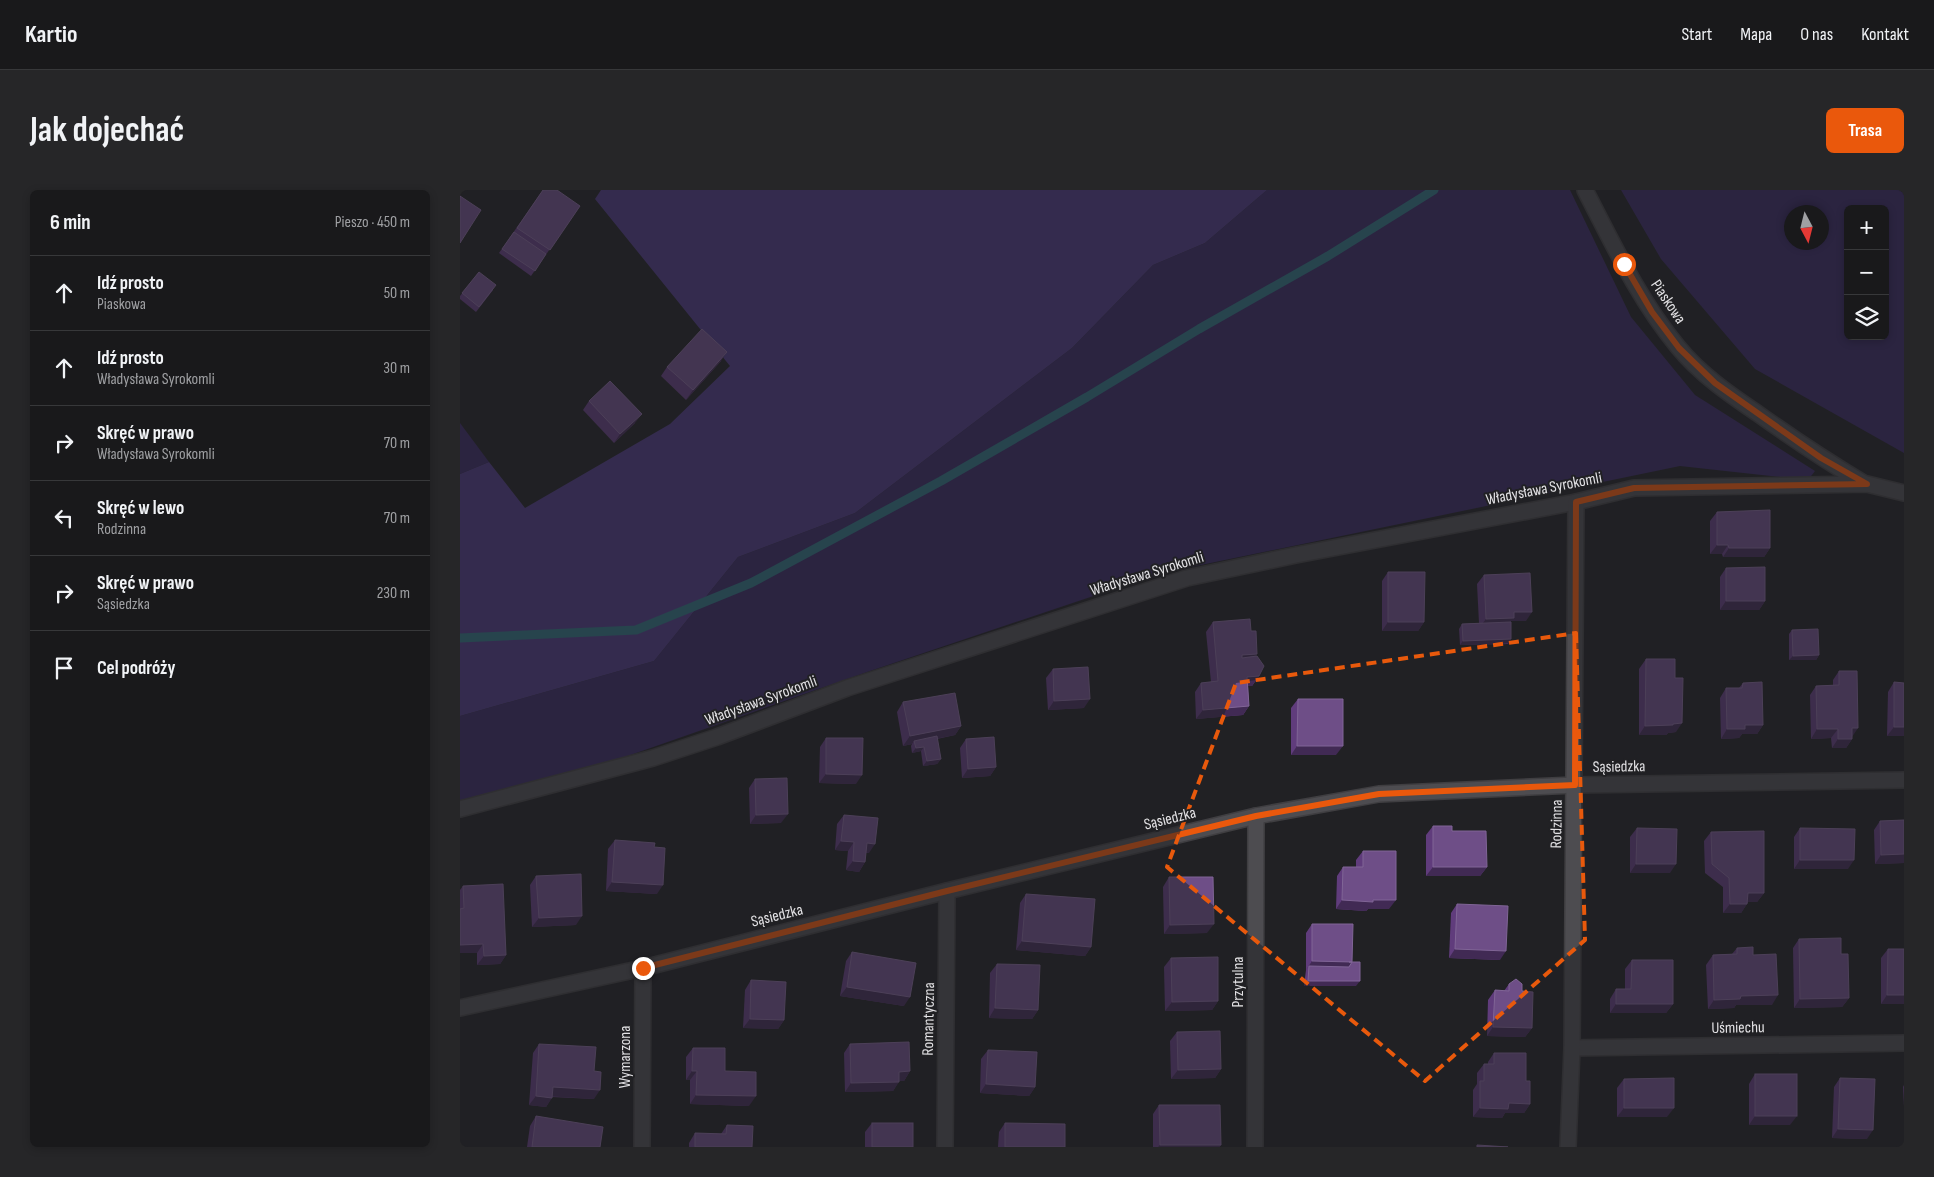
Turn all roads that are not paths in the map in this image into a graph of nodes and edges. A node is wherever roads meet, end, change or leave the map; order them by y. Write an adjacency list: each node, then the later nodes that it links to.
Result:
1 (1585, 190): 2 (street, Piaskowa)
2 (1752, 409): 3 (street, Władysława Syrokomli)
3 (1867, 484): 4 (street, Władysława Syrokomli); 5 (street, Władysława Syrokomli)
4 (1904, 493)
5 (1576, 502): 7 (street, Rodzinna); 8 (street, Władysława Syrokomli)
6 (1904, 780): 7 (street, Sąsiedzka)
7 (1575, 785): 9 (street, Sąsiedzka); 14 (street, Rodzinna)
8 (460, 809)
9 (1256, 816): 10 (street, Sąsiedzka); 17 (street, Przytulna)
10 (947, 891): 11 (street, Sąsiedzka); 16 (street, Romantyczna)
11 (643, 968): 12 (street, Sąsiedzka); 15 (street, Wymarzona)
12 (460, 1008)
13 (1904, 1043): 14 (street, Uśmiechu)
14 (1572, 1048): 18 (street, Rodzinna)
15 (642, 1147)
16 (945, 1147)
17 (1254, 1147)
18 (1568, 1147)

